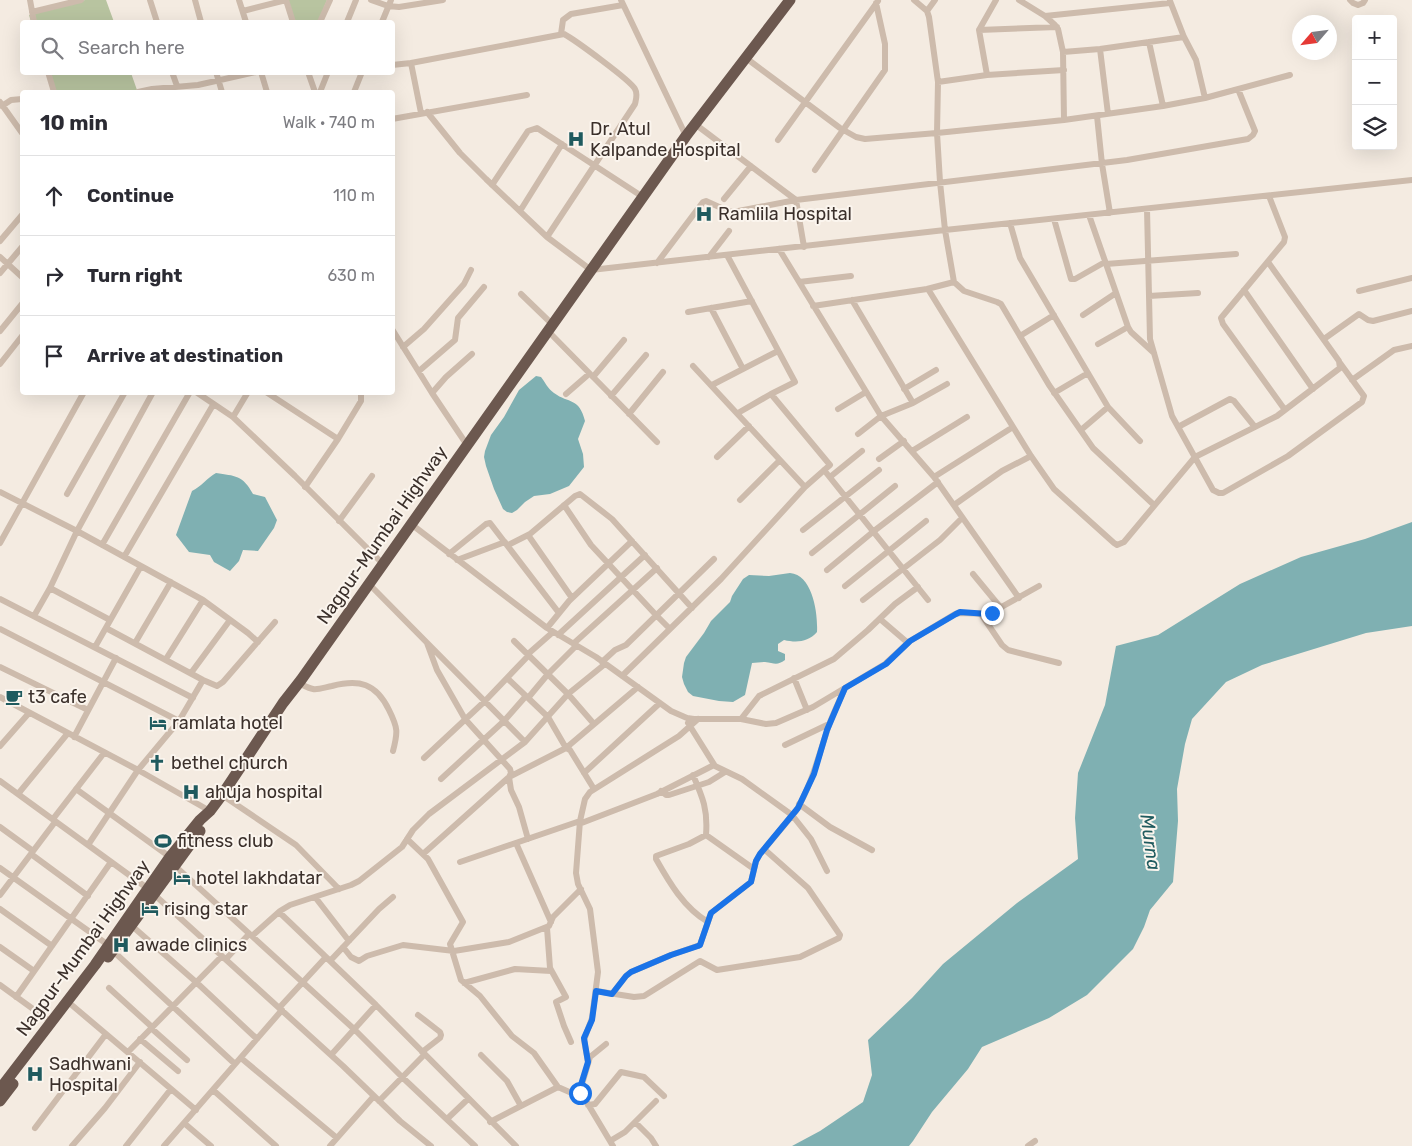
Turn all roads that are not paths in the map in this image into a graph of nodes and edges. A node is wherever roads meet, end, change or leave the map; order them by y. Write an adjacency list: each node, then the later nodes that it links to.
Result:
1 (30, 0): 23 (street)
2 (81, 0): 23 (street)
3 (150, 0): 26 (street)
4 (194, 0): 27 (street)
5 (240, 0): 21 (street)
6 (330, 0): 30 (street)
7 (356, 0): 31 (street)
8 (371, 0): 20 (street)
9 (443, 0): 20 (street)
10 (790, 0): 40 (highway, Nagpur-Mumbai Highway)
11 (914, 0): 22 (street)
12 (935, 0): 22 (street)
13 (996, 0): 34 (street)
14 (1018, 0): 24 (street)
15 (1350, 0): 16 (street)
16 (1365, 0)
17 (877, 1): 68 (street); 77 (street)
18 (622, 2): 35 (street); 80 (street)
19 (1170, 2): 24 (street); 36 (street)
20 (390, 3): 32 (street)
21 (243, 11): 28 (street); 29 (street)
22 (927, 11): 55 (street)
23 (32, 12): 25 (street)
24 (1045, 16): 33 (street)
25 (34, 20)
26 (156, 20)
27 (200, 20)
28 (245, 20)
29 (292, 20)
30 (321, 20)
31 (348, 20)
32 (383, 20)
33 (1057, 27): 34 (street); 39 (street)
34 (979, 30): 52 (street)
35 (561, 34): 41 (street); 84 (street)
36 (1184, 37): 37 (street); 66 (street)
37 (1149, 42): 38 (street); 70 (street)
38 (1100, 49): 39 (street); 72 (street)
39 (1063, 52): 43 (street)
40 (746, 58): 68 (street); 76 (highway, Nagpur-Mumbai Highway)
41 (411, 63): 42 (street); 71 (street)
42 (395, 65)
43 (1064, 70): 52 (street); 75 (street)
44 (49, 75): 58 (street)
45 (173, 75): 56 (street)
46 (217, 75): 54 (street)
47 (242, 75): 54 (street)
48 (262, 75): 61 (street)
49 (309, 75): 62 (street)
50 (327, 75): 63 (street)
51 (361, 75): 64 (street)
52 (986, 75): 55 (street)
53 (1290, 75): 57 (street)
54 (218, 80): 56 (street); 60 (street)
55 (938, 82): 79 (street)
56 (177, 86): 59 (street)
57 (1238, 89): 66 (street); 83 (street)
58 (53, 90)
59 (147, 90)
60 (221, 90)
61 (266, 90)
62 (314, 90)
63 (321, 90)
64 (355, 90)
65 (527, 95): 71 (street)
66 (1206, 98): 70 (street)
67 (20, 99): 69 (street)
68 (804, 102): 77 (street); 81 (street)
69 (1, 104): 78 (street)
70 (1163, 106): 72 (street)
71 (424, 113): 74 (street); 89 (street)
72 (1108, 114): 73 (street)
73 (1097, 116): 75 (street); 83 (street)
74 (395, 118)
75 (1064, 120): 79 (street)
76 (695, 124): 80 (highway, Nagpur-Mumbai Highway); 85 (street)
77 (844, 129): 79 (street); 86 (street)
78 (20, 130)
79 (936, 133): 88 (street)
80 (686, 136): 91 (highway, Nagpur-Mumbai Highway)
81 (778, 140)
82 (562, 144): 84 (street); 89 (street); 95 (street)
83 (1102, 164): 88 (street); 96 (street)
84 (594, 165): 91 (street); 103 (street)
85 (751, 166): 92 (street); 93 (street)
86 (816, 170)
87 (1412, 180): 90 (street)
88 (940, 182): 93 (street); 101 (street)
89 (492, 185): 95 (street)
90 (1269, 196): 94 (street); 113 (street)
91 (643, 197): 118 (highway, Nagpur-Mumbai Highway)
92 (724, 198)
93 (796, 200): 105 (street); 114 (street)
94 (1147, 209): 96 (street); 112 (street)
95 (520, 211): 103 (street)
96 (1110, 213): 97 (street)
97 (1089, 215): 99 (street); 115 (street)
98 (20, 217): 104 (street)
99 (1054, 219): 100 (street); 115 (street)
100 (1010, 223): 101 (street); 140 (street)
101 (944, 230): 105 (street); 124 (street)
102 (729, 231): 111 (street)
103 (547, 237): 118 (street)
104 (0, 241)
105 (804, 246): 107 (street)
106 (20, 249): 116 (street)
107 (778, 249): 109 (street); 123 (street)
108 (1236, 254): 112 (street)
109 (727, 255): 111 (street); 134 (street)
110 (0, 257): 116 (street)
111 (709, 257): 114 (street)
112 (1148, 260): 115 (street); 132 (street)
113 (1268, 262): 127 (street); 148 (street)
114 (656, 263): 118 (street)
115 (1105, 263): 130 (street)
116 (7, 264): 119 (street); 120 (street)
117 (471, 270): 152 (street)
118 (591, 270): 143 (highway, Nagpur-Mumbai Highway)
119 (0, 273)
120 (20, 275)
121 (852, 276): 123 (street)
122 (1412, 278): 128 (street)
123 (799, 282): 136 (street)
124 (954, 282): 126 (street); 146 (street)
125 (484, 286): 162 (street)
126 (928, 289): 133 (street); 196 (street)
127 (1244, 290): 170 (street); 189 (street)
128 (1359, 291)
129 (1198, 292): 132 (street)
130 (1116, 293): 141 (street); 142 (street)
131 (521, 294): 143 (street)
132 (1149, 296): 155 (street)
133 (852, 300): 136 (street); 169 (street)
134 (752, 301): 137 (street); 153 (street)
135 (20, 306): 144 (street)
136 (813, 306): 171 (street)
137 (711, 308): 139 (street); 160 (street)
138 (1412, 311): 148 (street)
139 (688, 312)
140 (1054, 315): 146 (street); 164 (street)
141 (1083, 316)
142 (1128, 327): 150 (street); 155 (street)
143 (550, 328): 165 (street); 205 (highway, Nagpur-Mumbai Highway)
144 (0, 331)
145 (395, 334): 152 (street)
146 (1020, 336): 173 (street)
147 (20, 339): 157 (street)
148 (1324, 339): 158 (street)
149 (624, 340): 165 (street)
150 (1098, 344)
151 (1412, 346): 166 (street)
152 (403, 347): 162 (street)
153 (778, 351): 160 (street); 175 (street)
154 (472, 354): 172 (street)
155 (1155, 354): 197 (street)
156 (646, 355): 184 (street)
157 (0, 364)
158 (1340, 364): 166 (street); 170 (street)
159 (693, 366): 168 (street)
160 (743, 369): 168 (street)
161 (936, 370): 169 (street)
162 (419, 371): 172 (street)
163 (663, 372): 191 (street)
164 (1088, 373): 173 (street); 187 (street)
165 (591, 375): 174 (street); 184 (street)
166 (1352, 380): 209 (street)
167 (947, 384): 185 (street)
168 (712, 385): 190 (street)
169 (904, 389): 185 (street)
170 (1313, 389): 189 (street)
171 (866, 392): 188 (street); 192 (street)
172 (432, 393): 205 (street)
173 (1054, 393): 199 (street)
174 (566, 394)
175 (772, 394): 190 (street); 213 (street)
176 (82, 395): 225 (street)
177 (123, 395): 222 (street)
178 (151, 395): 235 (street)
179 (188, 395): 241 (street)
180 (200, 395): 186 (street)
181 (246, 395): 194 (street)
182 (271, 395): 201 (street)
183 (361, 395): 201 (street)
184 (611, 396): 191 (street)
185 (913, 404): 192 (street)
186 (214, 405): 194 (street); 246 (street)
187 (1108, 407): 199 (street); 203 (street)
188 (838, 409)
189 (1285, 410): 198 (street)
190 (738, 413): 195 (street)
191 (629, 414): 204 (street)
192 (882, 416): 200 (street); 202 (street)
193 (967, 417): 207 (street)
194 (233, 418): 219 (street)
195 (749, 426): 210 (street); 212 (street)
196 (1013, 427): 208 (street); 217 (street)
197 (1178, 427): 198 (street); 209 (street)
198 (1255, 427): 209 (street)
199 (1081, 430): 228 (street)
200 (858, 434)
201 (338, 439): 219 (street)
202 (904, 441): 207 (street); 211 (street)
203 (1140, 441)
204 (657, 442)
205 (467, 445): 233 (highway, Nagpur-Mumbai Highway)
206 (862, 451): 216 (street)
207 (912, 451): 217 (street)
208 (1031, 456): 227 (street); 228 (street)
209 (1195, 457): 228 (street)
210 (718, 458)
211 (879, 459)
212 (780, 460): 220 (street); 224 (street)
213 (824, 470): 216 (street); 220 (street)
214 (878, 470): 223 (street)
215 (372, 476): 231 (street)
216 (830, 477): 223 (street)
217 (936, 480): 227 (street); 236 (street)
218 (895, 486): 229 (street)
219 (305, 487): 231 (street)
220 (805, 487): 271 (street)
221 (0, 492): 225 (street)
222 (67, 494)
223 (846, 496): 229 (street); 234 (street)
224 (740, 500)
225 (22, 504): 235 (street); 239 (street)
226 (564, 505): 237 (street); 238 (street); 250 (street)
227 (954, 505): 230 (street)
228 (1154, 505)
229 (860, 514): 236 (street); 243 (street)
230 (962, 518): 253 (street); 266 (street)
231 (339, 521): 249 (street)
232 (926, 521): 242 (street)
233 (411, 524): 244 (street); 249 (highway, Nagpur-Mumbai Highway)
234 (803, 530)
235 (77, 531): 241 (street); 262 (street)
236 (874, 532): 242 (street); 254 (street)
237 (528, 536): 240 (street); 265 (street)
238 (632, 542): 245 (street); 250 (street)
239 (0, 543)
240 (507, 544): 244 (street); 248 (street); 273 (street)
241 (102, 545): 246 (street)
242 (889, 550): 253 (street); 259 (street)
243 (812, 553)
244 (450, 554): 248 (street)
245 (645, 555): 252 (street); 256 (street)
246 (124, 557): 251 (street)
247 (714, 559): 264 (street)
248 (457, 560): 284 (street)
249 (383, 564): 258 (highway, Nagpur-Mumbai Highway)
250 (608, 564): 256 (street); 265 (street)
251 (141, 566): 257 (street); 278 (street)
252 (657, 568): 263 (street); 264 (street)
253 (903, 568): 261 (street); 269 (street)
254 (828, 570)
255 (973, 574): 272 (street)
256 (620, 577): 263 (street); 284 (street)
257 (171, 582): 268 (street); 289 (street)
258 (369, 584): 287 (street); 305 (highway, Nagpur-Mumbai Highway)
259 (845, 586)
260 (1039, 586): 266 (street)
261 (918, 587): 270 (street); 277 (street)
262 (50, 588): 276 (street); 278 (street)
263 (632, 590): 275 (street); 290 (street)
264 (680, 593): 271 (street); 275 (street)
265 (572, 598): 273 (street)
266 (1019, 598): 272 (street)
267 (0, 599): 276 (street)
268 (203, 600): 279 (street); 294 (street)
269 (863, 600)
270 (928, 600)
271 (692, 608): 282 (street)
272 (1001, 608): 274 (street)
273 (559, 613): 284 (street)
274 (981, 614): 288 (street); 296 (street)
275 (656, 615): 282 (street); 295 (street)
276 (34, 616): 291 (street)
277 (880, 619): 288 (street); 302 (street)
278 (110, 620): 281 (street)
279 (230, 620): 286 (street); 298 (street)
280 (275, 622): 286 (street)
281 (106, 628): 289 (street); 291 (street)
282 (670, 628): 300 (street)
283 (0, 629): 304 (street)
284 (553, 632): 290 (street); 292 (street)
285 (514, 641): 292 (street)
286 (258, 642): 303 (street)
287 (427, 643): 312 (street); 319 (street)
288 (908, 643): 307 (street)
289 (135, 644): 294 (street)
290 (574, 645): 295 (street); 299 (street)
291 (95, 647): 293 (street)
292 (528, 655): 299 (street); 301 (street)
293 (116, 658): 304 (street); 311 (street)
294 (166, 660): 298 (street)
295 (603, 663): 300 (street); 308 (street)
296 (1059, 663)
297 (0, 667): 314 (street)
298 (191, 673): 303 (street)
299 (548, 674): 308 (street); 310 (street)
300 (622, 676): 306 (street)
301 (507, 678): 310 (street); 312 (street)
302 (794, 678): 315 (street); 321 (street)
303 (203, 680): 311 (street)
304 (103, 682): 314 (street); 323 (street)
305 (298, 683): 333 (street); 350 (highway, Nagpur-Mumbai Highway)
306 (638, 687): 313 (street); 324 (street)
307 (845, 688): 315 (street); 325 (street)
308 (568, 694): 317 (street); 324 (street)
309 (0, 697): 316 (street)
310 (527, 697): 317 (street); 322 (street)
311 (193, 698): 323 (street)
312 (484, 701): 319 (street); 322 (street)
313 (660, 703): 318 (street); 339 (street)
314 (88, 710): 327 (street)
315 (807, 710): 321 (street)
316 (29, 713): 327 (street); 331 (street)
317 (548, 717): 329 (street); 332 (street)
318 (684, 717): 320 (street); 326 (street)
319 (465, 719): 328 (street); 335 (street)
320 (698, 719): 321 (street); 326 (street)
321 (741, 719)
322 (504, 720): 328 (street); 329 (street)
323 (179, 721): 338 (street)
324 (594, 724): 332 (street)
325 (829, 724): 330 (street); 351 (street)
326 (690, 727): 337 (street); 347 (street)
327 (71, 735): 334 (street); 349 (street)
328 (484, 739): 336 (street); 343 (street)
329 (525, 742): 336 (street)
330 (786, 745)
331 (0, 746)
332 (566, 748): 339 (street); 342 (street)
333 (394, 751)
334 (104, 753): 338 (street); 346 (street)
335 (424, 758)
336 (502, 759): 342 (street); 359 (street)
337 (714, 765): 340 (street); 341 (street)
338 (138, 770): 352 (street); 353 (street)
339 (584, 772): 347 (street)
340 (725, 772): 345 (street); 354 (street)
341 (693, 775): 345 (street); 348 (street)
342 (509, 777): 360 (street); 366 (street)
343 (441, 779)
344 (0, 781): 349 (street)
345 (697, 786): 348 (street); 358 (street)
346 (76, 789): 353 (street); 355 (street)
347 (594, 789): 356 (street)
348 (661, 791): 356 (street)
349 (18, 794): 355 (street)
350 (222, 795): 352 (highway, Nagpur-Mumbai Highway); 374 (street)
351 (799, 804): 354 (street); 364 (street)
352 (210, 811): 368 (highway, Nagpur-Mumbai Highway)
353 (110, 812): 362 (street); 368 (street)
354 (792, 815): 363 (street); 372 (street)
355 (54, 820): 362 (street); 365 (street)
356 (580, 823): 360 (street); 375 (street)
357 (0, 827): 365 (street)
358 (706, 835): 371 (street); 384 (street)
359 (408, 839): 366 (street); 374 (street)
360 (528, 839): 361 (street)
361 (516, 843): 369 (street); 385 (street)
362 (88, 845): 367 (street)
363 (764, 849): 371 (street); 404 (street)
364 (872, 850)
365 (32, 853): 373 (street); 378 (street)
366 (423, 854): 393 (street)
367 (111, 862): 376 (street); 378 (street)
368 (173, 862): 376 (highway, Nagpur-Mumbai Highway); 387 (street)
369 (460, 862)
370 (0, 868): 373 (street)
371 (754, 869): 384 (street)
372 (828, 871)
373 (13, 878): 377 (street); 383 (street)
374 (340, 889): 379 (street)
375 (581, 889): 385 (street); 403 (street)
376 (151, 892): 386 (highway); 392 (highway, Nagpur-Mumbai Highway); 394 (street)
377 (0, 895)
378 (88, 896): 383 (street)
379 (315, 897): 382 (street); 388 (street)
380 (393, 897): 388 (street)
381 (0, 909): 389 (street)
382 (279, 912): 387 (street); 395 (street)
383 (71, 919): 389 (street); 392 (street)
384 (708, 922): 404 (street)
385 (549, 925): 393 (street); 397 (street)
386 (132, 926): 392 (highway); 398 (street)
387 (250, 935): 394 (street); 399 (street)
388 (349, 941): 391 (street)
389 (52, 946): 396 (street)
390 (0, 947): 396 (street)
391 (343, 947): 393 (street); 395 (street)
392 (112, 948): 406 (highway); 407 (street)
393 (451, 950): 400 (street)
394 (224, 958): 398 (street); 409 (street)
395 (328, 959): 399 (street); 408 (street)
396 (34, 971): 405 (street)
397 (551, 971): 400 (street); 417 (street)
398 (196, 982): 407 (street); 416 (street)
399 (302, 983): 409 (street); 413 (street)
400 (464, 983): 430 (street)
401 (0, 985): 405 (street)
402 (109, 988): 412 (street)
403 (596, 991): 404 (street); 426 (street)
404 (612, 994)
405 (16, 997): 411 (street)
406 (70, 1003): 411 (highway, Nagpur-Mumbai Highway); 414 (street); 438 (highway)
407 (172, 1006): 412 (street); 427 (street)
408 (376, 1006): 413 (street); 420 (street)
409 (280, 1009): 416 (street); 421 (street)
410 (418, 1015): 420 (street)
411 (51, 1022): 431 (highway, Nagpur-Mumbai Highway)
412 (152, 1028): 415 (street); 424 (street)
413 (354, 1029): 421 (street); 429 (street)
414 (106, 1034): 419 (street); 447 (street)
415 (140, 1039): 419 (street); 428 (street)
416 (257, 1039): 423 (street)
417 (571, 1042)
418 (606, 1044): 426 (street)
419 (128, 1052): 425 (street)
420 (423, 1054): 429 (street); 437 (street)
421 (331, 1055): 436 (street)
422 (481, 1056): 441 (street)
423 (241, 1058): 427 (street); 448 (street)
424 (187, 1060)
425 (140, 1062): 432 (street); 451 (street)
426 (588, 1062): 435 (street)
427 (235, 1064): 433 (street)
428 (178, 1071)
429 (402, 1077): 436 (street); 443 (street)
430 (558, 1087): 435 (street); 441 (street)
431 (0, 1089)
432 (171, 1089): 442 (street); 452 (street)
433 (213, 1090): 442 (street); 455 (street)
434 (664, 1096): 440 (street)
435 (583, 1098): 440 (street)
436 (376, 1099): 448 (street); 457 (street)
437 (468, 1099): 443 (street); 444 (street)
438 (0, 1101)
439 (656, 1101): 445 (street)
440 (588, 1105): 450 (street)
441 (521, 1106): 444 (street)
442 (196, 1110): 446 (street)
443 (447, 1119): 458 (street)
444 (490, 1122): 459 (street)
445 (635, 1122): 450 (street); 460 (street)
446 (184, 1123): 453 (street); 454 (street)
447 (34, 1128)
448 (337, 1138): 456 (street)
449 (1034, 1141): 461 (street)
450 (610, 1144)
451 (72, 1146)
452 (126, 1146)
453 (164, 1146)
454 (211, 1146)
455 (276, 1146)
456 (330, 1146)
457 (431, 1146)
458 (475, 1146)
459 (516, 1146)
460 (656, 1146)
461 (1028, 1146)

